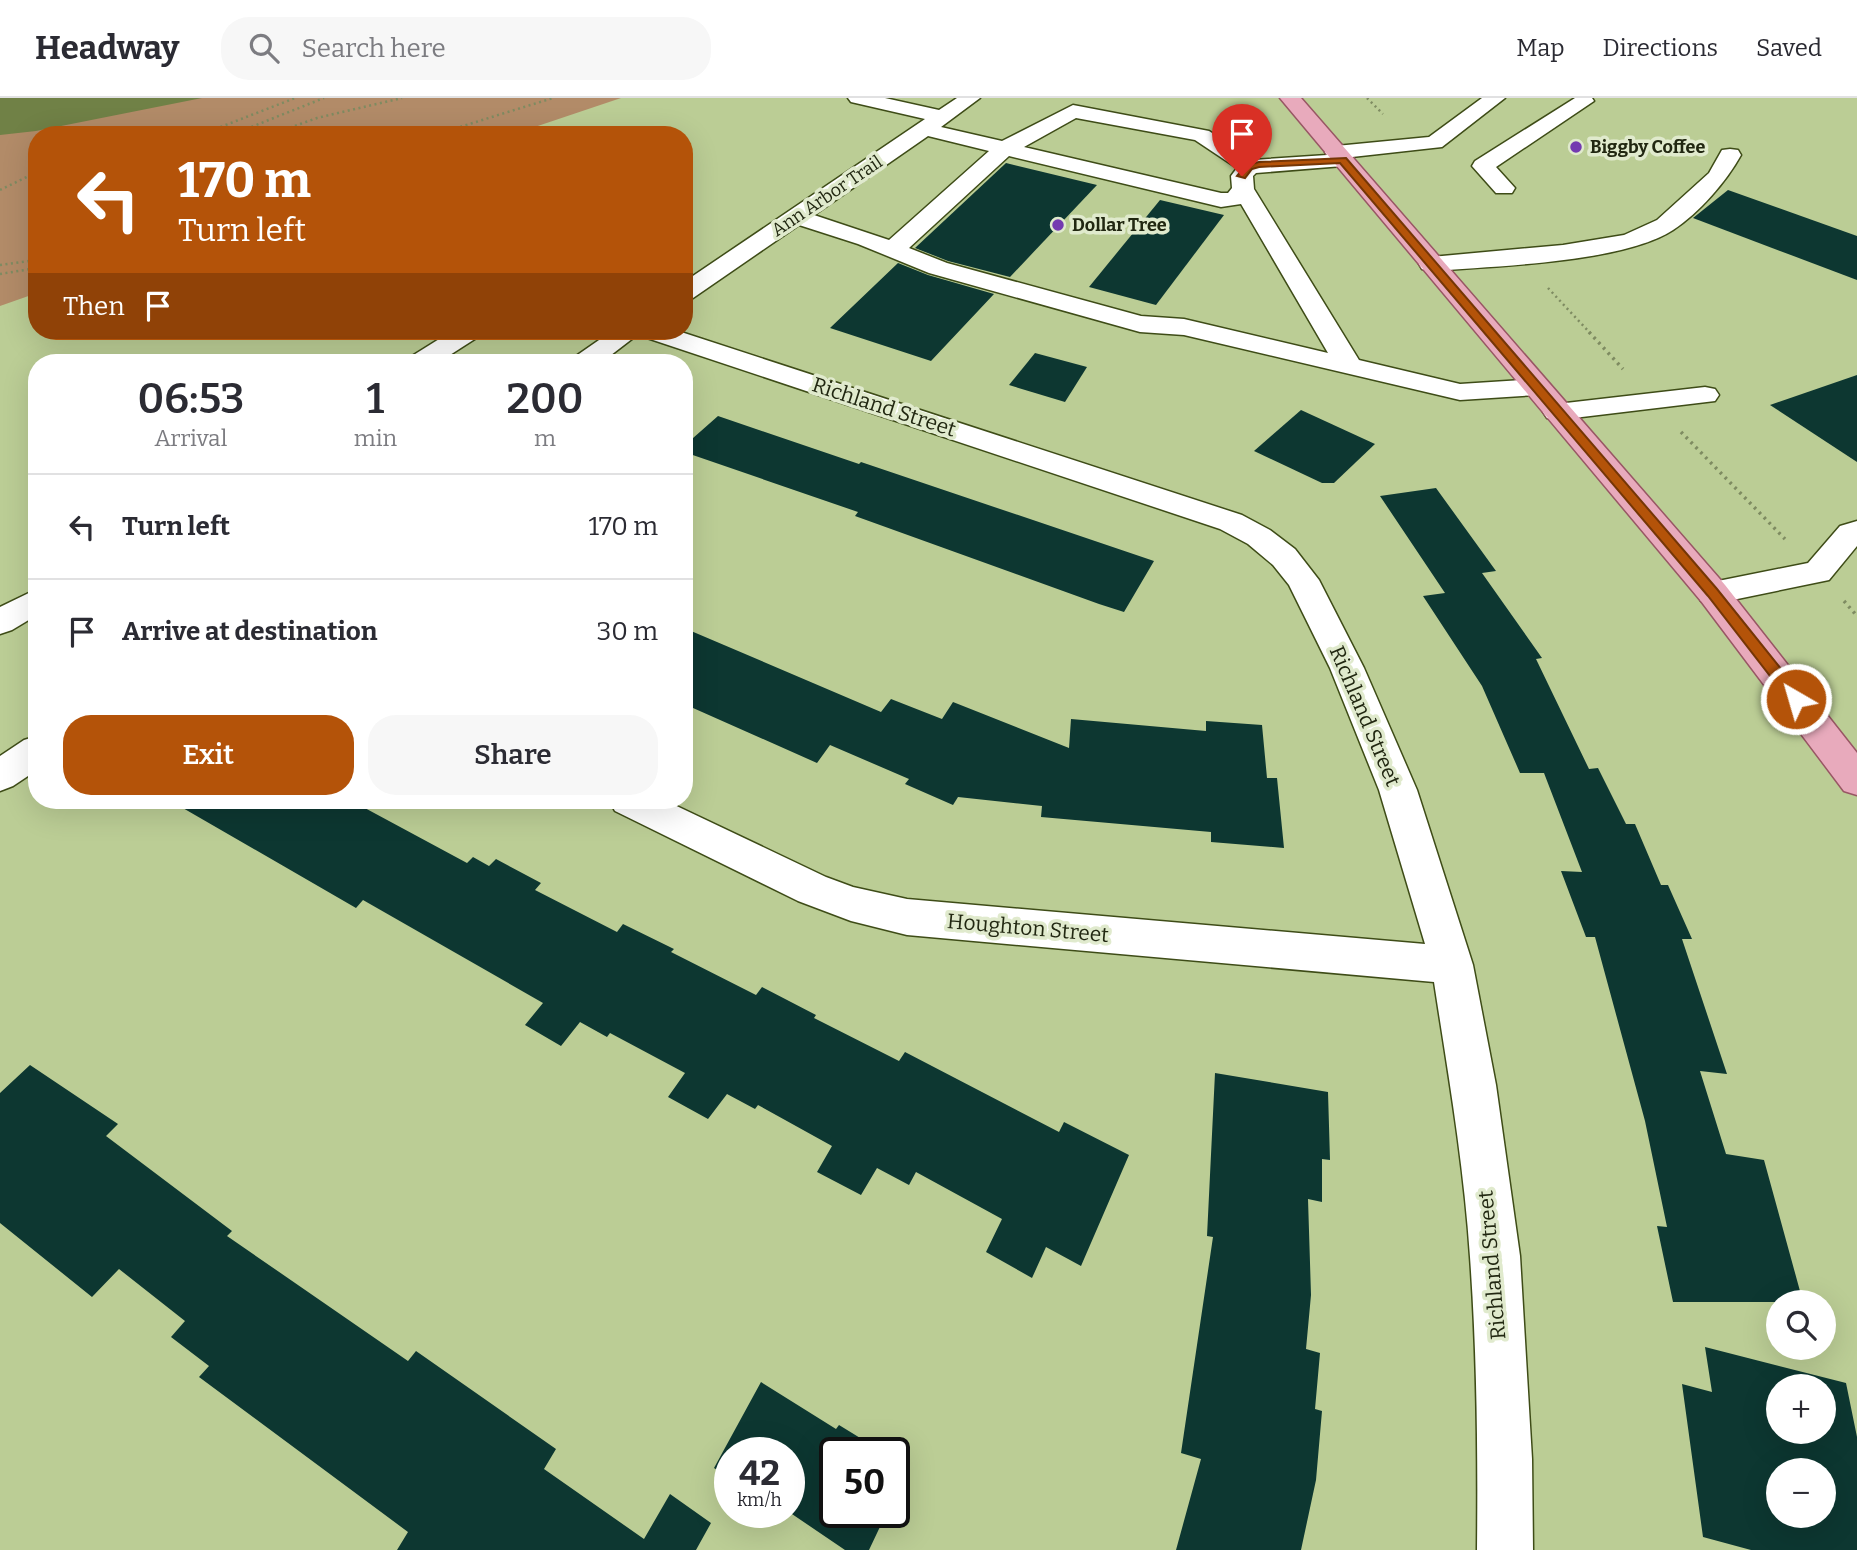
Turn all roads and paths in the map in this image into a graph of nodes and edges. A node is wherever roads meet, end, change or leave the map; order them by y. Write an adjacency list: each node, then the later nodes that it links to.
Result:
1 (295, 98): 11 (path)
2 (324, 98): 12 (path)
3 (402, 98): 13 (path)
4 (553, 98): 14 (path)
5 (858, 98): 10 (street)
6 (970, 98): 10 (street, Ann Arbor Trail)
7 (1290, 98): 17 (main road)
8 (1495, 98): 17 (street)
9 (1584, 101): 20 (street)
10 (933, 123): 15 (street); 22 (street, Ann Arbor Trail)
11 (223, 126)
12 (254, 126)
13 (294, 126)
14 (463, 126)
15 (1004, 149): 19 (street); 19 (street); 23 (street)
16 (1730, 155): 25 (street)
17 (1339, 156): 19 (street); 25 (main road)
18 (28, 176): 21 (path)
19 (1246, 178): 36 (street)
20 (1504, 188)
21 (0, 190)
22 (797, 217): 23 (street); 30 (street, Ann Arbor Trail)
23 (892, 250): 36 (street)
24 (28, 261): 26 (path)
25 (1431, 264): 38 (main road)
26 (0, 265)
27 (28, 269): 28 (path)
28 (0, 274)
29 (1545, 286): 37 (path)
30 (693, 287)
31 (455, 340): 34 (street)
32 (616, 340): 35 (street)
33 (680, 340): 53 (street, Richland Street)
34 (433, 354)
35 (596, 354)
36 (1349, 366): 38 (street)
37 (1629, 376)
38 (1536, 387): 40 (main road)
39 (1705, 395): 40 (street)
40 (1557, 412): 44 (main road)
41 (1675, 427): 43 (path)
42 (1855, 534): 44 (street)
43 (1789, 543)
44 (1713, 593): 51 (main road)
45 (28, 605): 48 (street)
46 (1848, 605): 47 (path)
47 (1857, 616)
48 (0, 622)
49 (28, 756): 50 (street)
50 (0, 776)
51 (1857, 780)
52 (647, 809): 53 (street, Houghton Street)
53 (1452, 965): 54 (street, Richland Street)
54 (1506, 1550)

